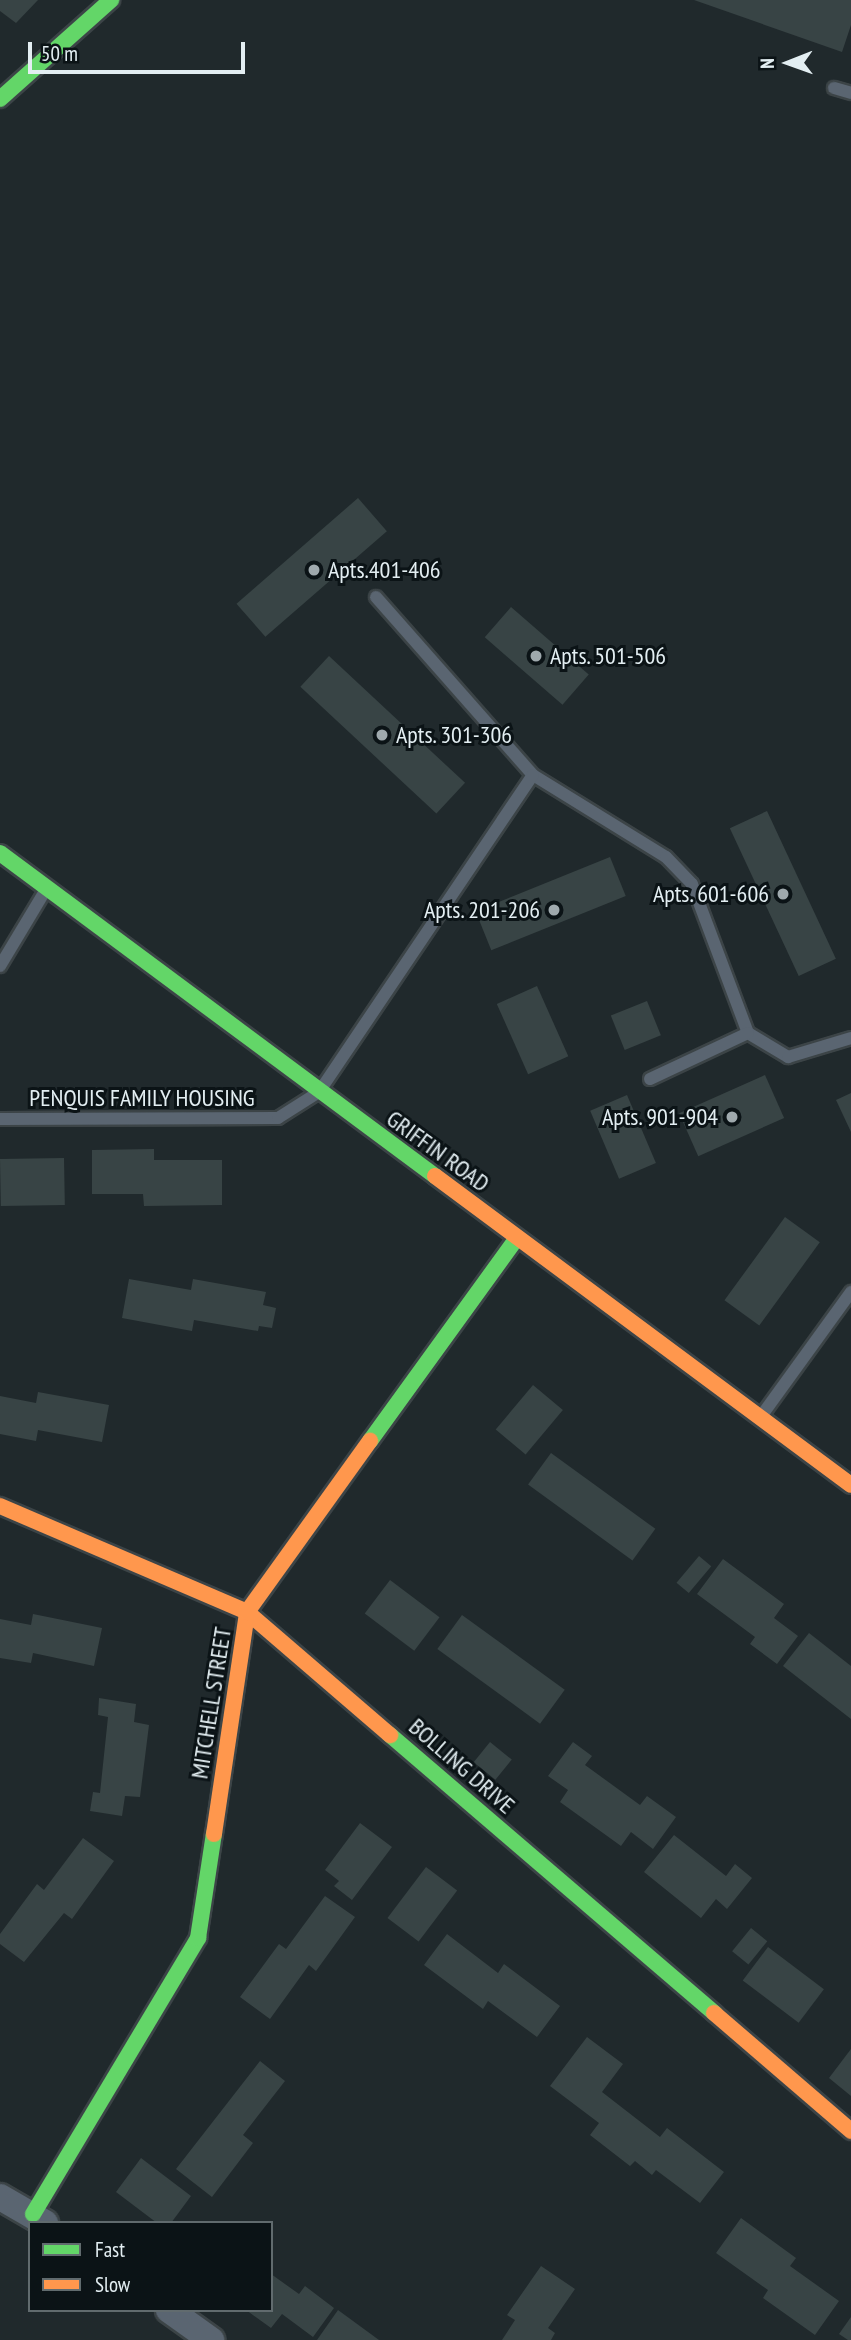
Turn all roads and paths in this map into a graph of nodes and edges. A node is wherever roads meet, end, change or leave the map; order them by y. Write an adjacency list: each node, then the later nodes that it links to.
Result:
1 (111, 0): 4 (street)
2 (834, 88): 3 (lane)
3 (851, 93)
4 (0, 100)
5 (376, 597): 6 (lane)
6 (533, 775): 10 (lane); 13 (lane)
7 (0, 853): 8 (street, GRIFFIN ROAD)
8 (47, 888): 9 (lane); 13 (street, GRIFFIN ROAD)
9 (0, 966)
10 (748, 1032): 11 (lane); 12 (lane)
11 (851, 1038)
12 (650, 1079)
13 (319, 1092): 14 (lane, PENQUIS FAMILY HOUSING); 15 (street, GRIFFIN ROAD)
14 (0, 1119)
15 (517, 1238): 17 (street, GRIFFIN ROAD); 20 (street, MITCHELL STREET)
16 (851, 1292): 17 (lane)
17 (760, 1419): 18 (street, GRIFFIN ROAD)
18 (851, 1485)
19 (0, 1506): 20 (street, BOLLING DRIVE)
20 (247, 1612): 21 (street, BOLLING DRIVE); 23 (street, MITCHELL STREET)
21 (851, 2131)
22 (0, 2197): 23 (street)
23 (39, 2219)
24 (172, 2312): 25 (street)
25 (211, 2340)

